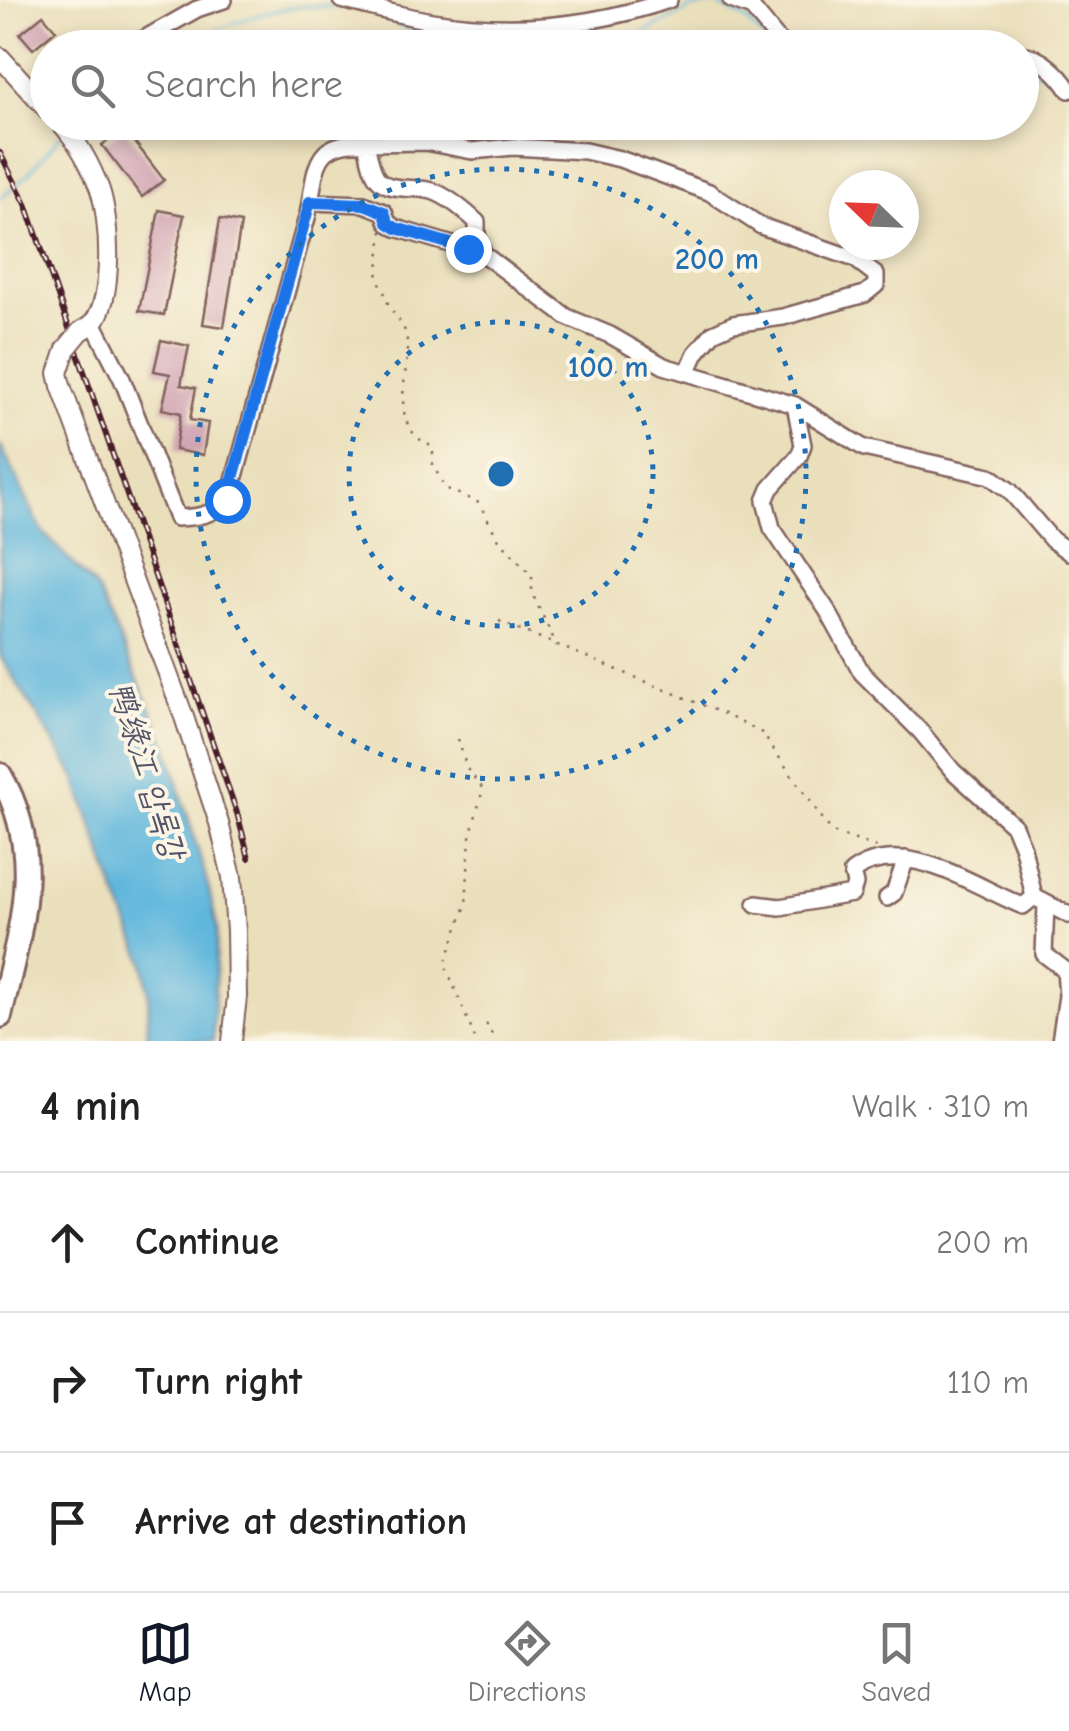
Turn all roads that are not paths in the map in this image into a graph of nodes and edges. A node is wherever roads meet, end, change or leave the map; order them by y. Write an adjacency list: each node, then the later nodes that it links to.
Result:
1 (224, 0): 5 (street)
2 (341, 0): 3 (street)
3 (670, 0)
4 (731, 0): 7 (street)
5 (198, 5): 6 (street)
6 (157, 30)
7 (770, 30)
8 (0, 57): 10 (main road)
9 (1039, 62): 11 (street)
10 (30, 86)
11 (1069, 90)
12 (77, 140): 16 (main road)
13 (366, 144): 14 (street); 15 (street); 17 (street)
14 (310, 202): 15 (street); 16 (street)
15 (484, 254): 17 (street)
16 (87, 327): 27 (main road, bridge)
17 (688, 371): 18 (street)
18 (795, 404): 19 (street); 23 (street)
19 (1069, 552)
20 (0, 776): 26 (highway)
21 (906, 859): 22 (street); 23 (street); 24 (street)
22 (888, 898)
23 (1040, 901): 25 (street); 28 (street)
24 (756, 904)
25 (1069, 915)
26 (0, 1016)
27 (232, 1041)
28 (1060, 1041)

